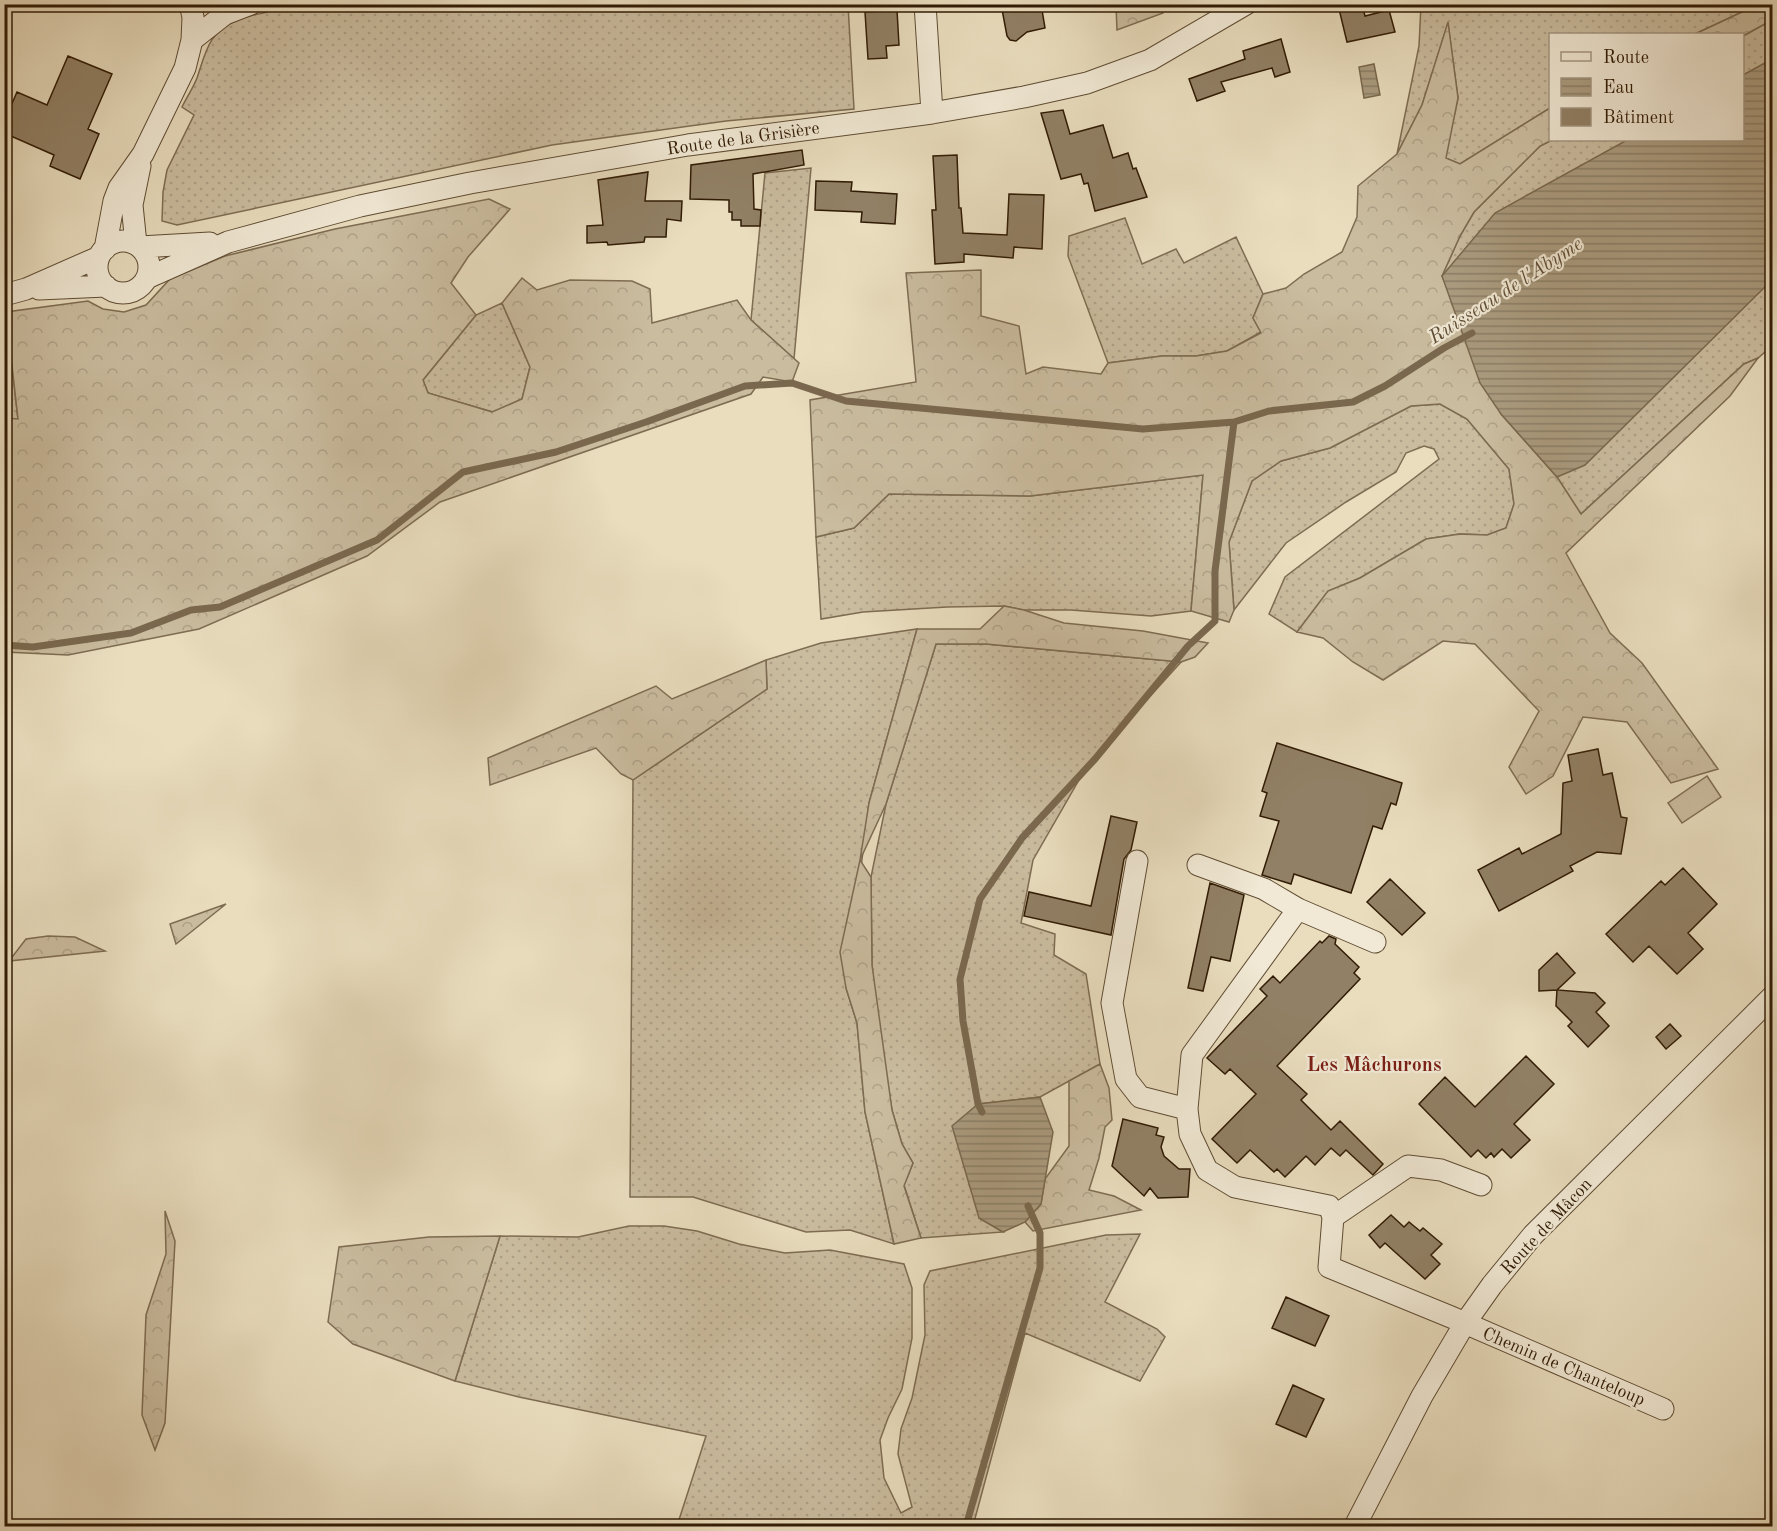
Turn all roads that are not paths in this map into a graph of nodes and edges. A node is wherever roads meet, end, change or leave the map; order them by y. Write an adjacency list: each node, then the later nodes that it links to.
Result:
1 (190, 4): 5 (street)
2 (251, 4): 5 (street)
3 (925, 4): 6 (street)
4 (1246, 4): 6 (street, Route de la Grisière)
5 (192, 40): 7 (street)
6 (932, 113): 8 (street, Route de la Grisière)
7 (143, 154): 9 (street); 10 (street)
8 (228, 242): 9 (street, Route de la Grisière); 11 (street, Route de la Grisière)
9 (138, 245): 10 (street, Route de la Grisière); 11 (street)
10 (102, 253): 12 (street); 13 (street, Route de la Grisière)
11 (147, 278): 12 (street, Route de la Grisière)
12 (106, 286): 13 (street, Route de la Grisière)
13 (26, 289): 14 (street, Route de la Grisière)
14 (4, 295)
15 (1137, 861): 20 (street)
16 (1198, 865): 17 (street)
17 (1298, 909): 18 (street); 20 (street)
18 (1375, 942)
19 (1773, 998): 23 (street, Route de Mâcon)
20 (1187, 1109): 22 (street)
21 (1481, 1185): 22 (street)
22 (1333, 1218): 23 (street, Chemin de Chanteloup)
23 (1465, 1323): 24 (street, Chemin de Chanteloup); 25 (street, Route de Mâcon)
24 (1663, 1409)
25 (1355, 1527)

